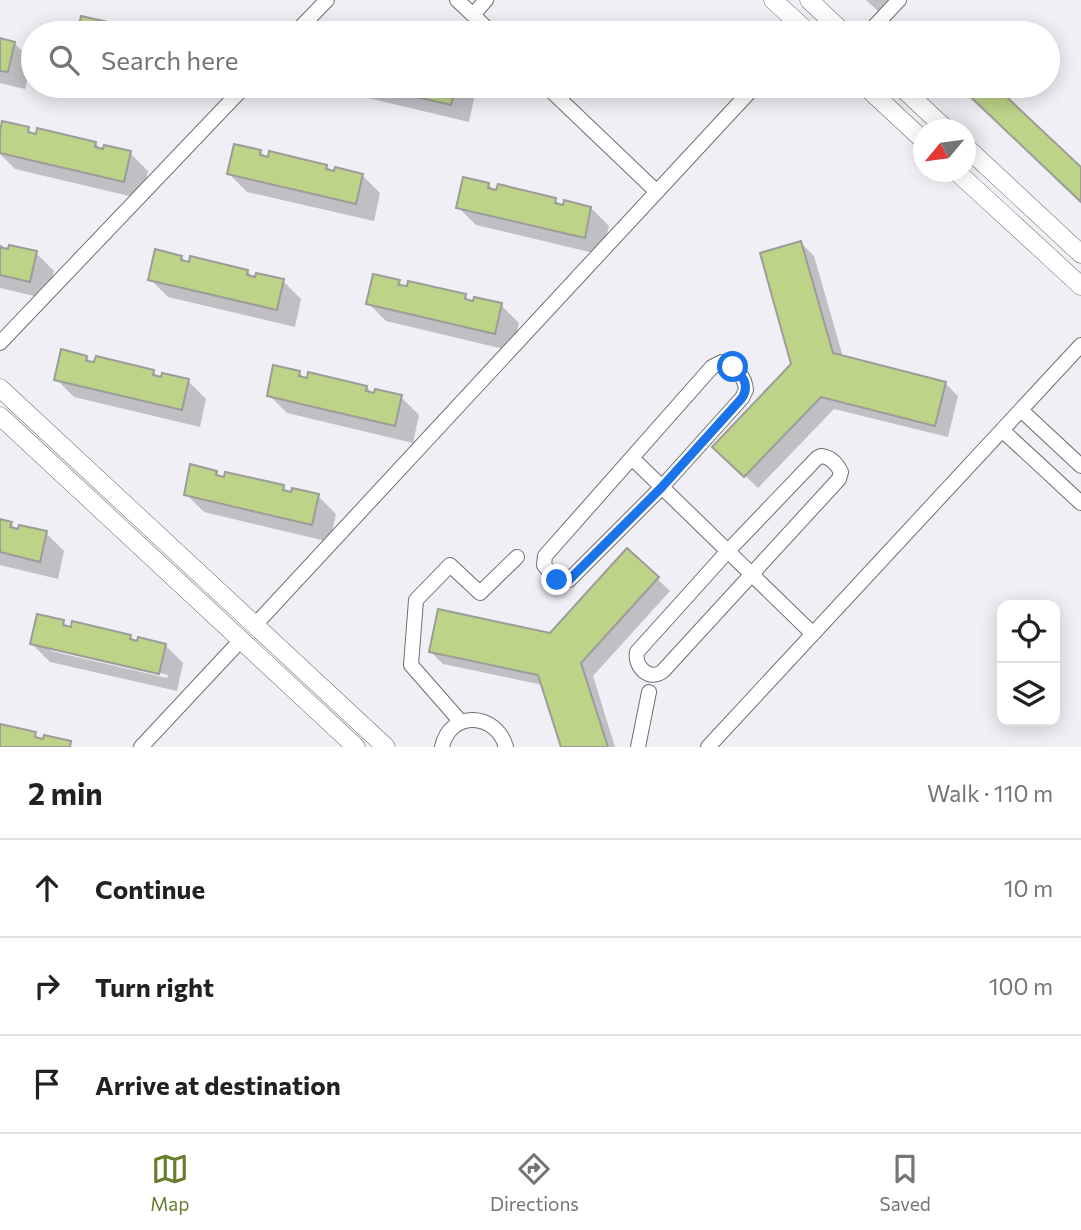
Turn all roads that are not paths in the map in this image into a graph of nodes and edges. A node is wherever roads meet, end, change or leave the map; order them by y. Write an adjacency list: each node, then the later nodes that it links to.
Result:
1 (327, 0): 9 (street)
2 (457, 0): 8 (street)
3 (486, 0): 8 (street)
4 (773, 0): 11 (street)
5 (808, 0): 7 (street)
6 (899, 0): 14 (street)
7 (822, 13): 12 (street); 13 (street)
8 (473, 15): 10 (street)
9 (307, 21)
10 (479, 21)
11 (795, 21)
12 (815, 21)
13 (831, 21)
14 (879, 21)
15 (234, 98): 27 (street)
16 (559, 98): 24 (street)
17 (744, 98): 24 (street)
18 (878, 98): 21 (street)
19 (913, 98): 20 (street)
20 (935, 119)
21 (913, 131)
22 (976, 156): 25 (street)
23 (968, 182): 26 (street)
24 (657, 192): 40 (street)
25 (1081, 254)
26 (1081, 286)
27 (0, 343)
28 (1081, 345): 30 (street)
29 (0, 388): 40 (street)
30 (1021, 411): 32 (street); 34 (street)
31 (0, 416): 42 (street)
32 (1002, 430): 36 (street); 41 (street)
33 (632, 458): 35 (street); 35 (street); 35 (street)
34 (1081, 466)
35 (661, 488): 37 (street)
36 (1081, 503)
37 (727, 552): 39 (street); 39 (street); 39 (street)
38 (517, 556): 44 (street)
39 (751, 575): 41 (street)
40 (255, 625): 42 (street); 47 (street)
41 (813, 634): 51 (street)
42 (241, 640): 45 (street); 46 (street)
43 (649, 692): 50 (street)
44 (461, 722): 48 (street); 49 (street)
45 (141, 747)
46 (356, 747)
47 (386, 747)
48 (442, 747)
49 (506, 747)
50 (638, 747)
51 (708, 747)

